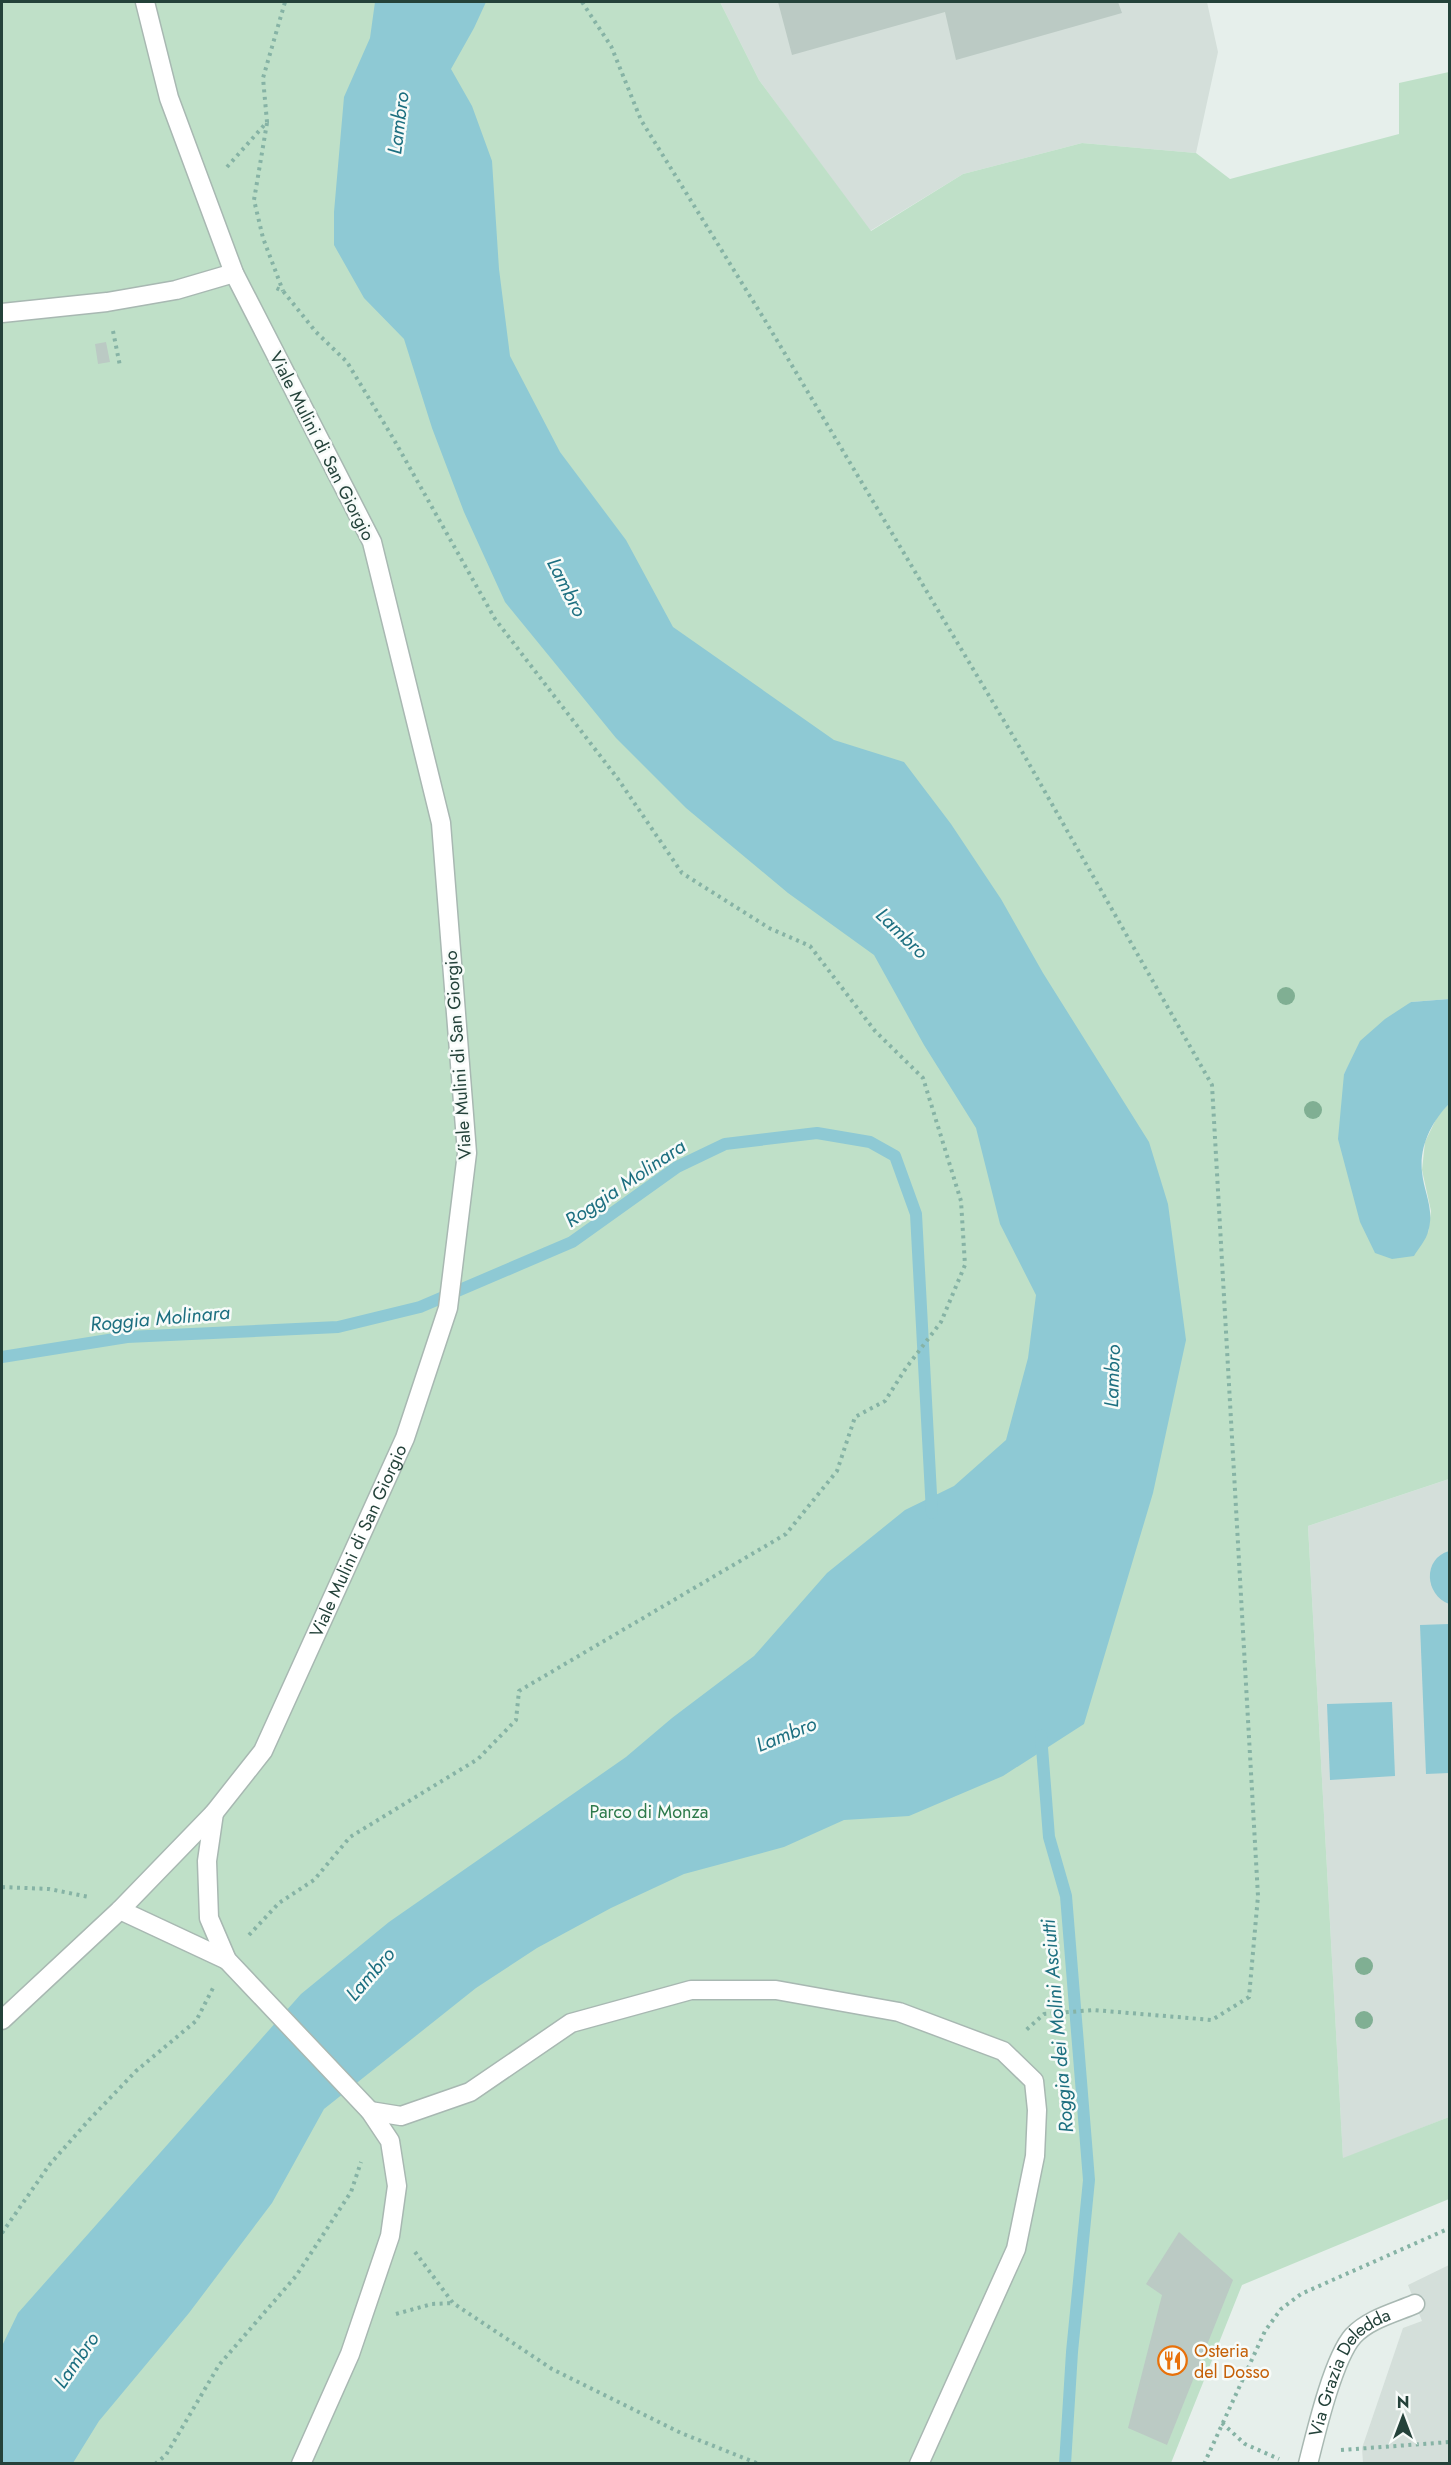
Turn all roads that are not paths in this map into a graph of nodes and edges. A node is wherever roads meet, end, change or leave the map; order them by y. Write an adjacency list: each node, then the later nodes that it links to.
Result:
1 (145, 2): 2 (street, Viale Mulini di San Giorgio)
2 (234, 273): 3 (street); 4 (street, Viale Mulini di San Giorgio)
3 (2, 313)
4 (214, 1813): 5 (street, Viale Mulini di San Giorgio); 6 (street)
5 (120, 1910): 6 (street); 7 (street, Viale Mulini di San Giorgio)
6 (226, 1960): 8 (street)
7 (2, 2020)
8 (369, 2111): 10 (street); 11 (street)
9 (1416, 2304): 12 (street, Via Grazia Deledda)
10 (301, 2463)
11 (919, 2463)
12 (1308, 2463)

